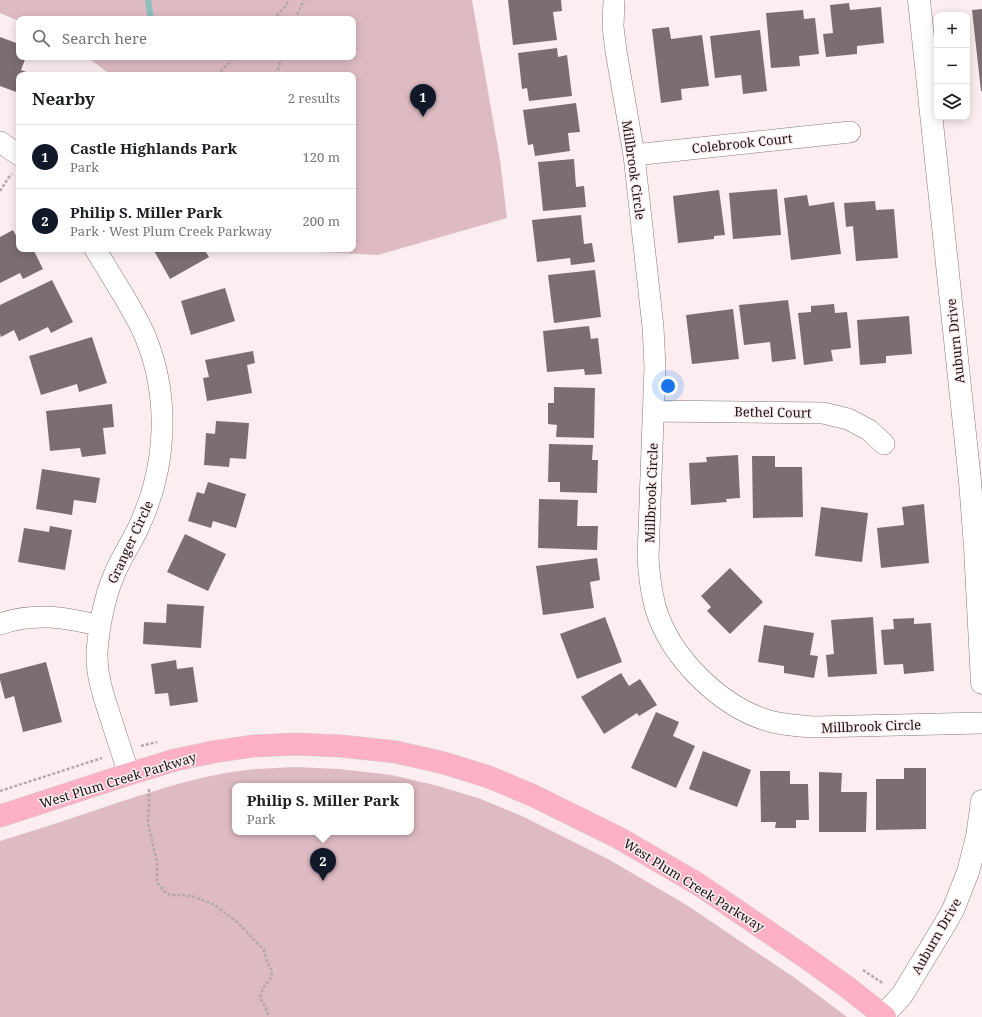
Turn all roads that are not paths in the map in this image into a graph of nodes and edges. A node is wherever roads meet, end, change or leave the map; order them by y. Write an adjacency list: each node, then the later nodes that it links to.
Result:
1 (614, 0): 5 (street, Millbrook Circle)
2 (919, 0): 12 (street, Auburn Drive)
3 (850, 132): 5 (street, Colebrook Court)
4 (0, 142): 6 (street)
5 (634, 155): 8 (street, Millbrook Circle)
6 (16, 163)
7 (97, 252): 11 (street, Granger Circle)
8 (654, 411): 9 (street, Bethel Court); 13 (street, Millbrook Circle)
9 (884, 444)
10 (0, 624): 11 (street)
11 (100, 626): 14 (street, Granger Circle)
12 (982, 683)
13 (982, 723)
14 (129, 774): 16 (main road, West Plum Creek Parkway); 17 (main road, West Plum Creek Parkway)
15 (982, 801): 17 (street, Auburn Drive)
16 (0, 816)
17 (884, 1016)

